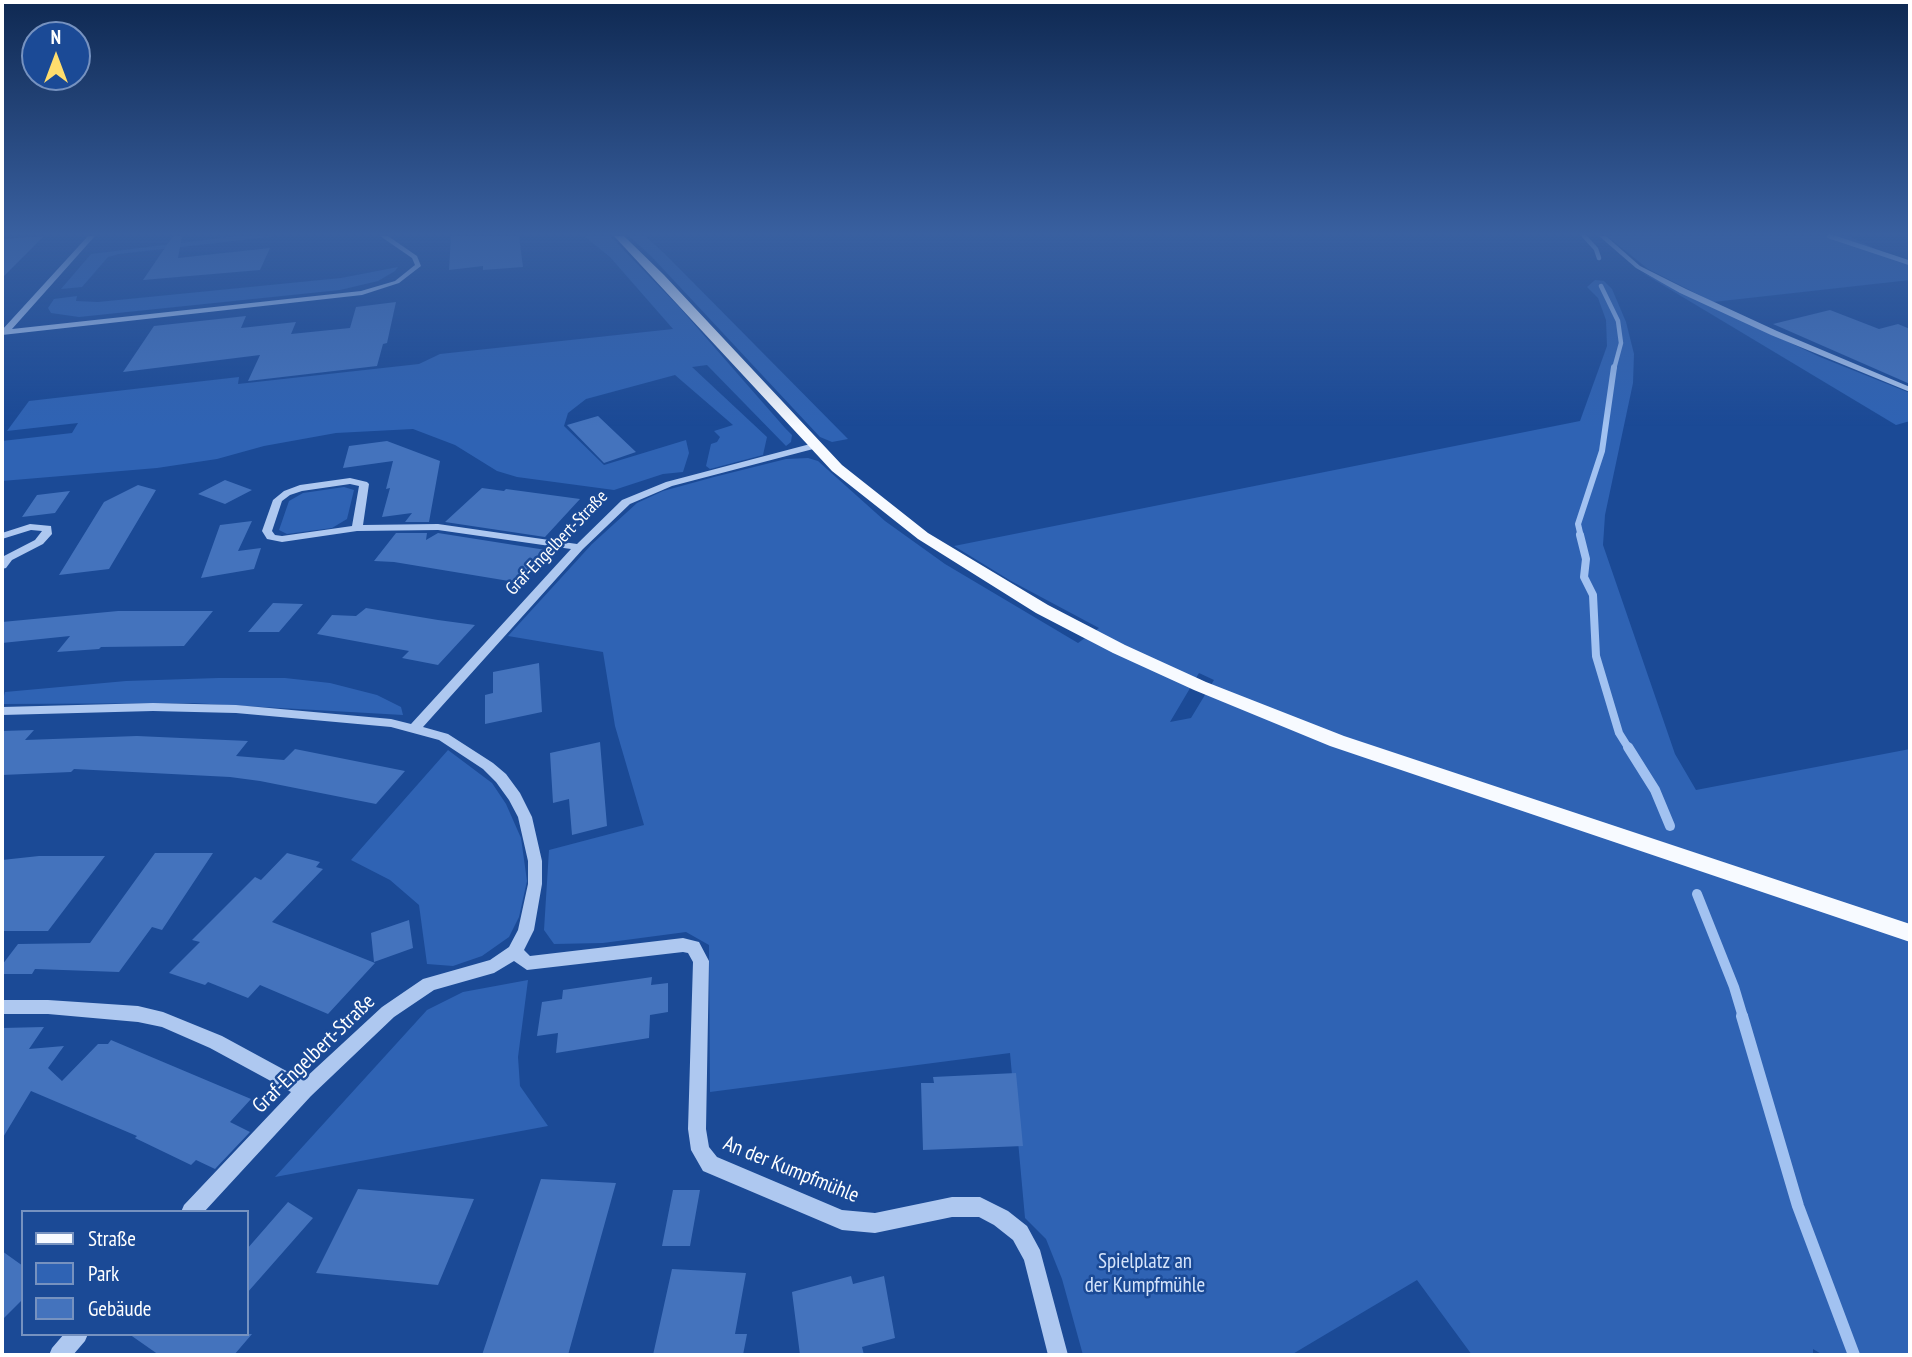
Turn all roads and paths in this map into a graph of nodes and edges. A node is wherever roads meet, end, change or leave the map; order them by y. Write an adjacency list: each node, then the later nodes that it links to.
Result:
1 (34, 299): 5 (street)
2 (311, 299): 5 (street)
3 (680, 299): 7 (main road)
4 (1701, 299): 6 (street)
5 (3, 333)
6 (1910, 390)
7 (815, 448): 10 (street, Graf-Engelbert-Straße); 14 (main road)
8 (357, 528): 8 (street); 10 (street)
9 (2, 536): 11 (street)
10 (579, 547): 13 (street, Graf-Engelbert-Straße)
11 (4, 559)
12 (2, 711): 13 (street)
13 (415, 728): 15 (street)
14 (1910, 933)
15 (515, 952): 17 (street, Graf-Engelbert-Straße); 21 (street, An der Kumpfmühle)
16 (2, 1007): 17 (street)
17 (305, 1090): 18 (street, Graf-Engelbert-Straße)
18 (196, 1206)
19 (76, 1336): 20 (street)
20 (59, 1355)
21 (1059, 1355)

